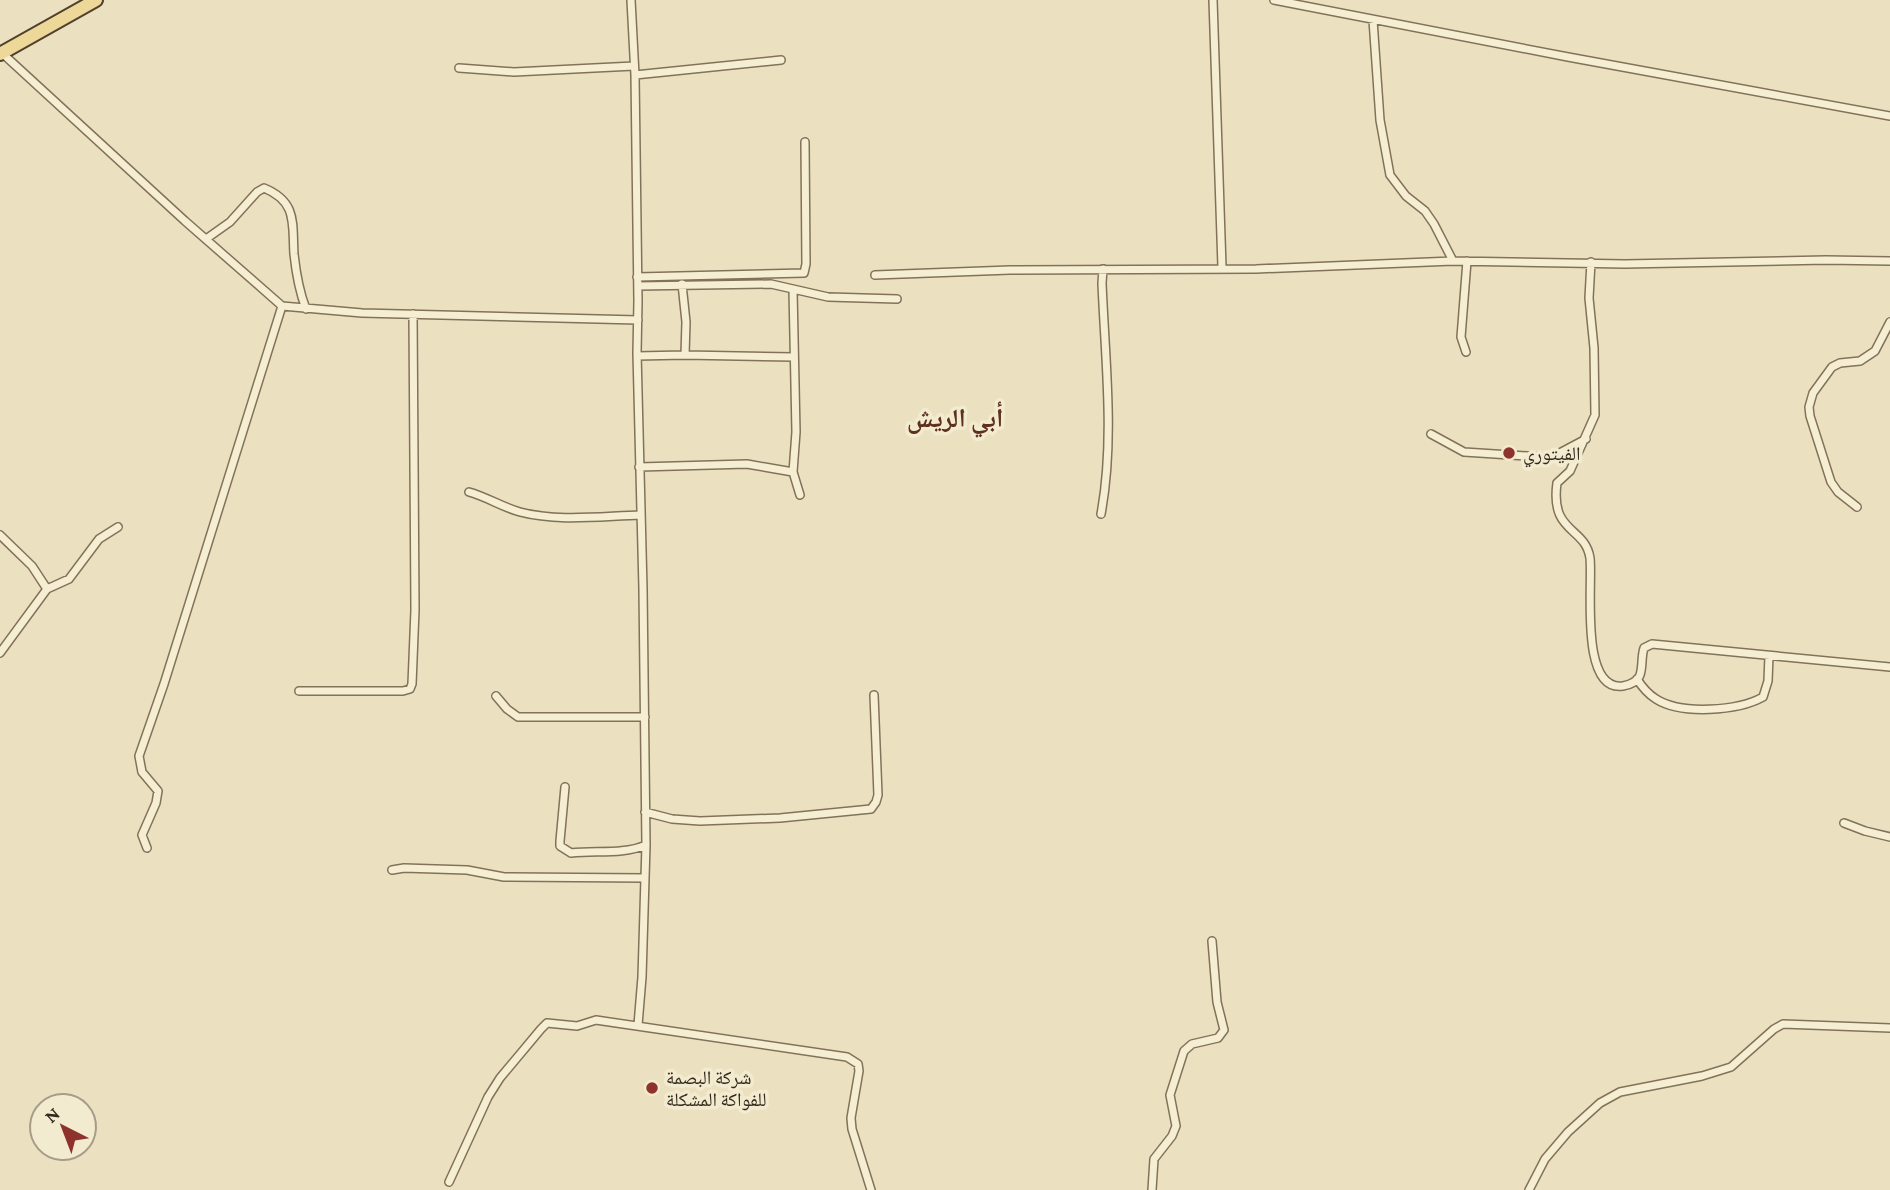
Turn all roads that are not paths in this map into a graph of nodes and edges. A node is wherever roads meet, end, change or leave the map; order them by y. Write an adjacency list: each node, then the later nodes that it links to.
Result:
1 (96, 0): 6 (main road)
2 (631, 0): 8 (street)
3 (1213, 0): 18 (street)
4 (1274, 0): 5 (street)
5 (1373, 20): 11 (street); 14 (street)
6 (1, 53): 13 (street)
7 (781, 60): 10 (street)
8 (634, 66): 9 (street); 10 (street)
9 (459, 68)
10 (635, 75): 21 (street)
11 (1890, 116)
12 (805, 142): 21 (street)
13 (206, 239): 25 (street); 26 (street)
14 (1453, 261): 15 (street); 18 (street)
15 (1467, 261): 17 (street); 30 (street)
16 (1890, 261): 17 (street)
17 (1591, 262): 35 (street)
18 (1222, 267): 19 (street)
19 (1103, 269): 20 (street); 41 (street)
20 (875, 275)
21 (638, 281): 22 (street); 28 (street)
22 (682, 284): 23 (street); 31 (street)
23 (793, 290): 24 (street); 33 (street)
24 (897, 299)
25 (282, 306): 26 (street); 59 (street)
26 (306, 309): 27 (street)
27 (413, 314): 28 (street); 50 (street)
28 (638, 320): 32 (street)
29 (1890, 322): 40 (street)
30 (1466, 352)
31 (685, 355): 32 (street); 33 (street)
32 (637, 356): 36 (street)
33 (794, 357): 37 (street)
34 (1432, 434): 35 (street)
35 (1586, 438): 49 (street)
36 (639, 467): 37 (street); 42 (street)
37 (793, 472): 39 (street)
38 (469, 492): 42 (street)
39 (800, 495)
40 (1857, 507)
41 (1101, 514)
42 (641, 515): 53 (street)
43 (118, 527): 45 (street)
44 (0, 535): 45 (street)
45 (47, 589): 46 (street)
46 (0, 653)
47 (1769, 656): 48 (street); 49 (street); 49 (street)
48 (1890, 667)
49 (1637, 679)
50 (299, 691)
51 (874, 695): 55 (street)
52 (496, 696): 53 (street)
53 (645, 717): 55 (street)
54 (565, 787): 58 (street)
55 (645, 812): 58 (street)
56 (1844, 823): 57 (street)
57 (1890, 837)
58 (646, 845): 61 (street)
59 (147, 848)
60 (392, 870): 61 (street)
61 (645, 878): 63 (street)
62 (1212, 941): 67 (street)
63 (638, 1025): 65 (street); 66 (street)
64 (1890, 1028): 68 (street)
65 (449, 1182)
66 (871, 1190)
67 (1152, 1190)
68 (1529, 1190)

